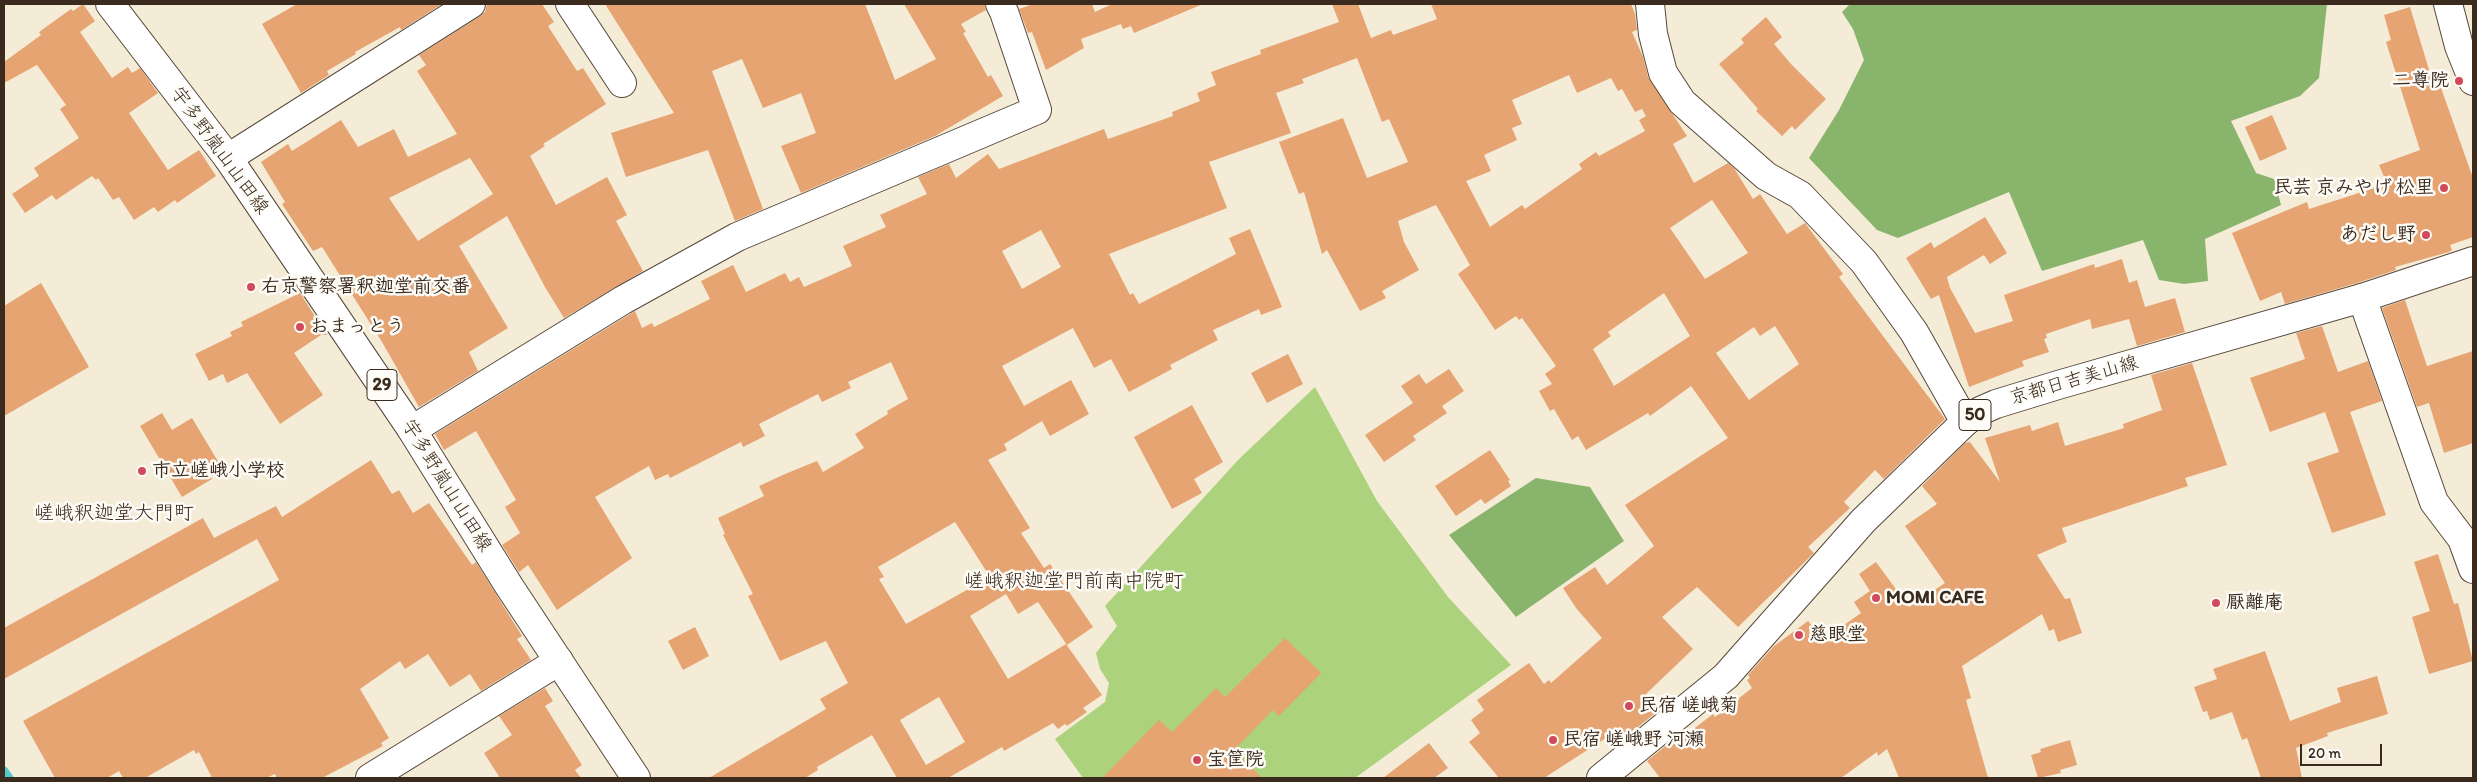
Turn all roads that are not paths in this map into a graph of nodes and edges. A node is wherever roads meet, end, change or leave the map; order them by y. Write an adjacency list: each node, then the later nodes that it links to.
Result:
1 (110, 4): 9 (street, 宇多野嵐山山田線 / 29)
2 (471, 4): 9 (street)
3 (570, 4): 8 (street)
4 (1000, 4): 13 (street)
5 (1650, 4): 12 (street)
6 (2448, 4): 7 (street)
7 (2473, 81)
8 (622, 84)
9 (228, 158): 13 (street, 宇多野嵐山山田線 / 29)
10 (2473, 261): 11 (street, 京都日吉美山線 / 50)
11 (2362, 298): 12 (street, 京都日吉美山線 / 50); 14 (street)
12 (1965, 422): 18 (street, 京都日吉美山線 / 50)
13 (412, 430): 15 (street, 宇多野嵐山山田線 / 29)
14 (2473, 569)
15 (559, 661): 16 (street); 17 (street, 宇多野嵐山山田線 / 29)
16 (370, 778)
17 (636, 778)
18 (1601, 778)

